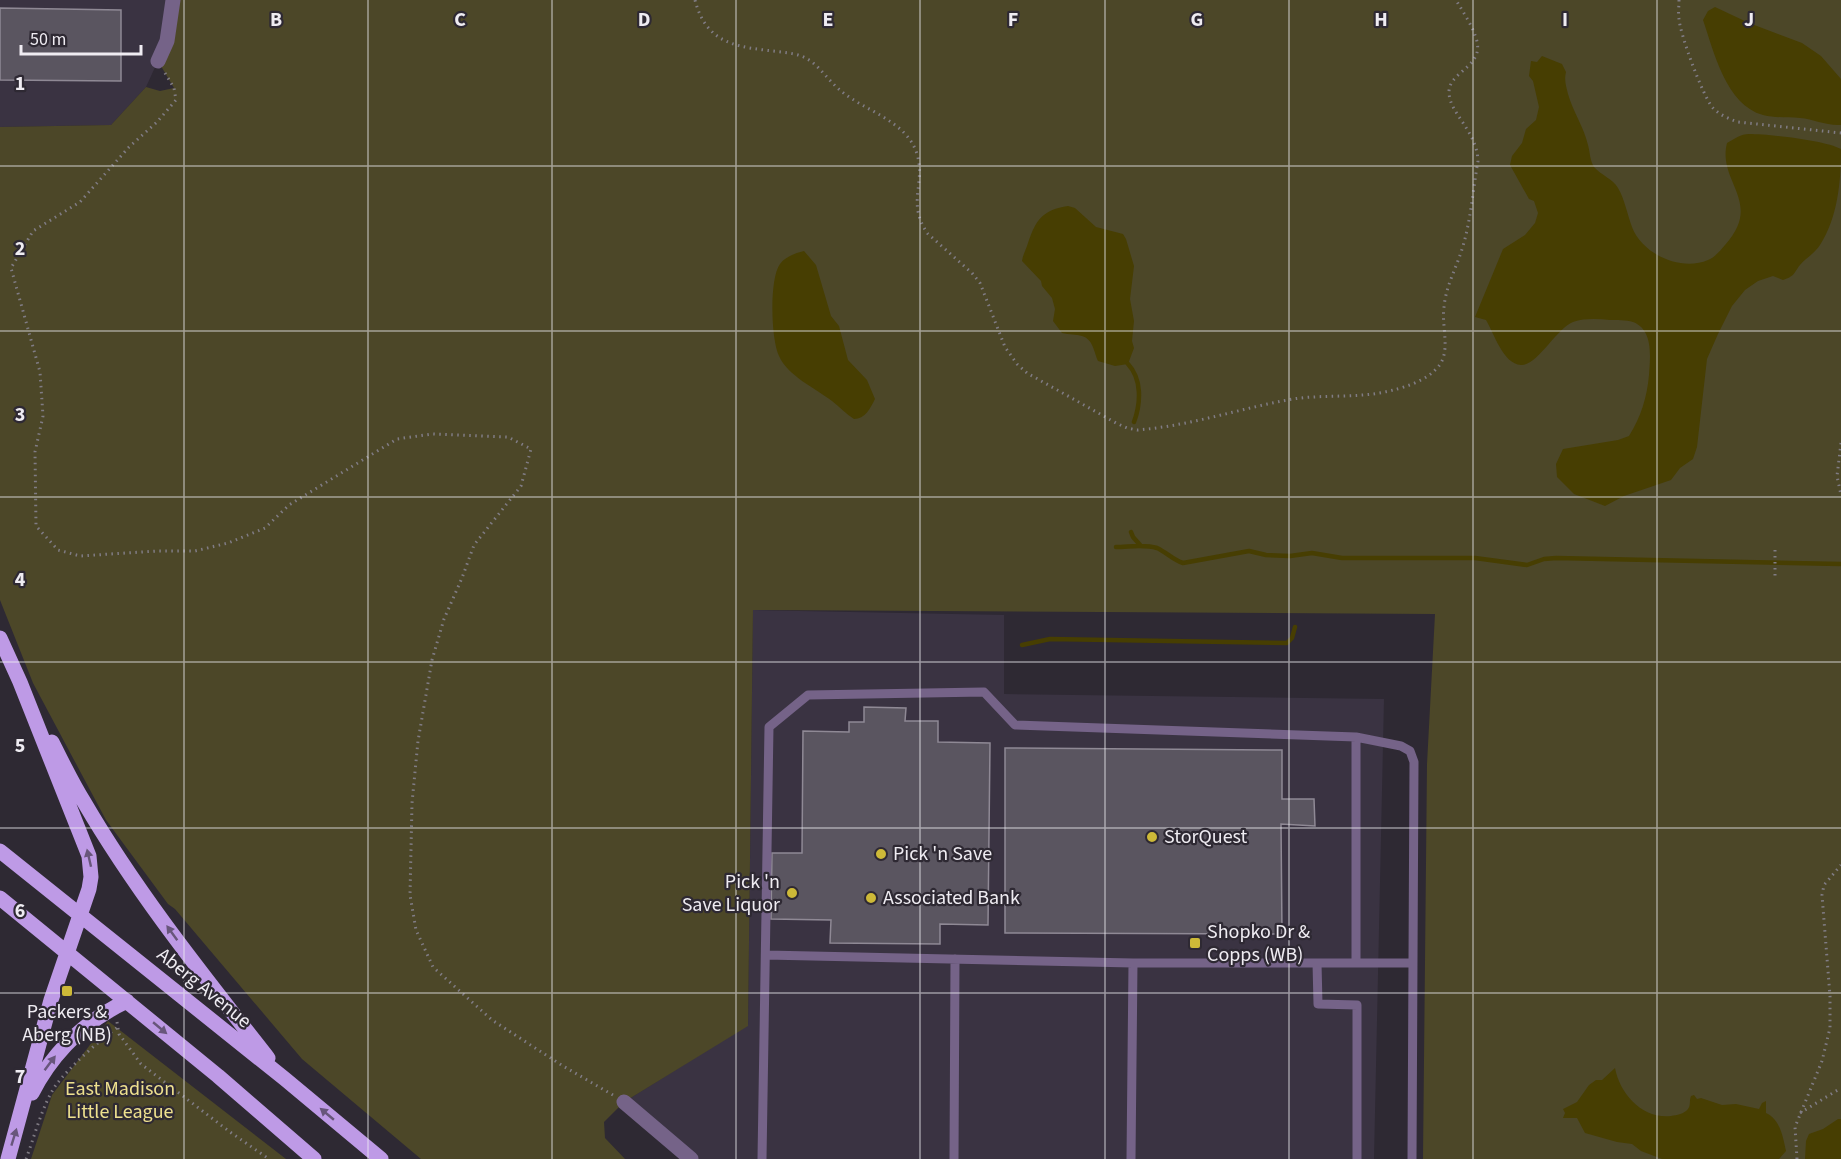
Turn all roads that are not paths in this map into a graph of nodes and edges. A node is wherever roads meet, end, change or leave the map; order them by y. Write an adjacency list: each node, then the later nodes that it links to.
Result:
1 (173, 0): 2 (street)
2 (158, 61)
3 (0, 638): 4 (main road)
4 (20, 682): 9 (main road, one-way to 4); 18 (main road, one-way to 4)
5 (1356, 737): 11 (lane); 15 (lane); 16 (lane)
6 (0, 851): 7 (main road, Aberg Avenue)
7 (8, 862): 9 (main road, Aberg Avenue)
8 (0, 898): 10 (main road)
9 (79, 914): 10 (main road); 18 (main road, Aberg Avenue)
10 (66, 951): 17 (main road); 20 (main road)
11 (766, 955): 12 (lane); 25 (lane)
12 (955, 959): 13 (lane); 26 (lane)
13 (1133, 963): 14 (lane); 27 (lane)
14 (1317, 963): 15 (lane); 28 (lane)
15 (1356, 963): 16 (lane)
16 (1413, 963): 29 (lane)
17 (127, 1001): 20 (main road, one-way to 17); 22 (main road, one-way to 22)
18 (285, 1079): 23 (main road, Aberg Avenue, one-way to 18)
19 (624, 1102): 24 (street)
20 (21, 1114): 21 (main road, one-way to 20)
21 (8, 1159)
22 (314, 1159)
23 (381, 1159)
24 (691, 1159)
25 (762, 1159)
26 (954, 1159)
27 (1131, 1159)
28 (1357, 1159)
29 (1412, 1159)

